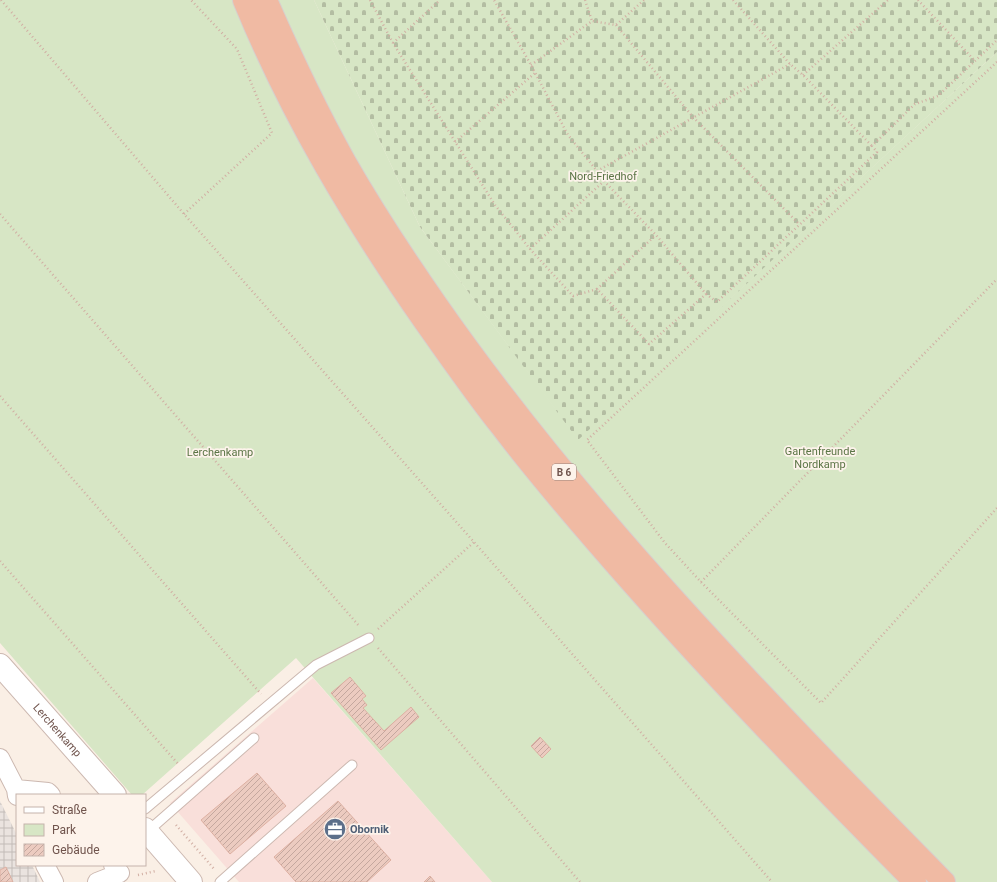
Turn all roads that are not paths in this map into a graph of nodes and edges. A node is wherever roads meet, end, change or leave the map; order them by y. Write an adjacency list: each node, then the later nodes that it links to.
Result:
1 (244, 0): 19 (highway, B 6)
2 (266, 0): 20 (highway, B 6)
3 (369, 638): 11 (lane)
4 (0, 665): 10 (street, Lerchenkamp)
5 (254, 738): 12 (lane)
6 (0, 758): 8 (street)
7 (352, 765): 15 (lane)
8 (16, 793): 9 (street)
9 (50, 794)
10 (114, 794)
11 (146, 808)
12 (146, 830): 18 (street)
13 (46, 866): 16 (street)
14 (116, 869): 17 (street)
15 (221, 881)
16 (54, 882)
17 (97, 882)
18 (191, 882)
19 (915, 882)
20 (944, 882)

